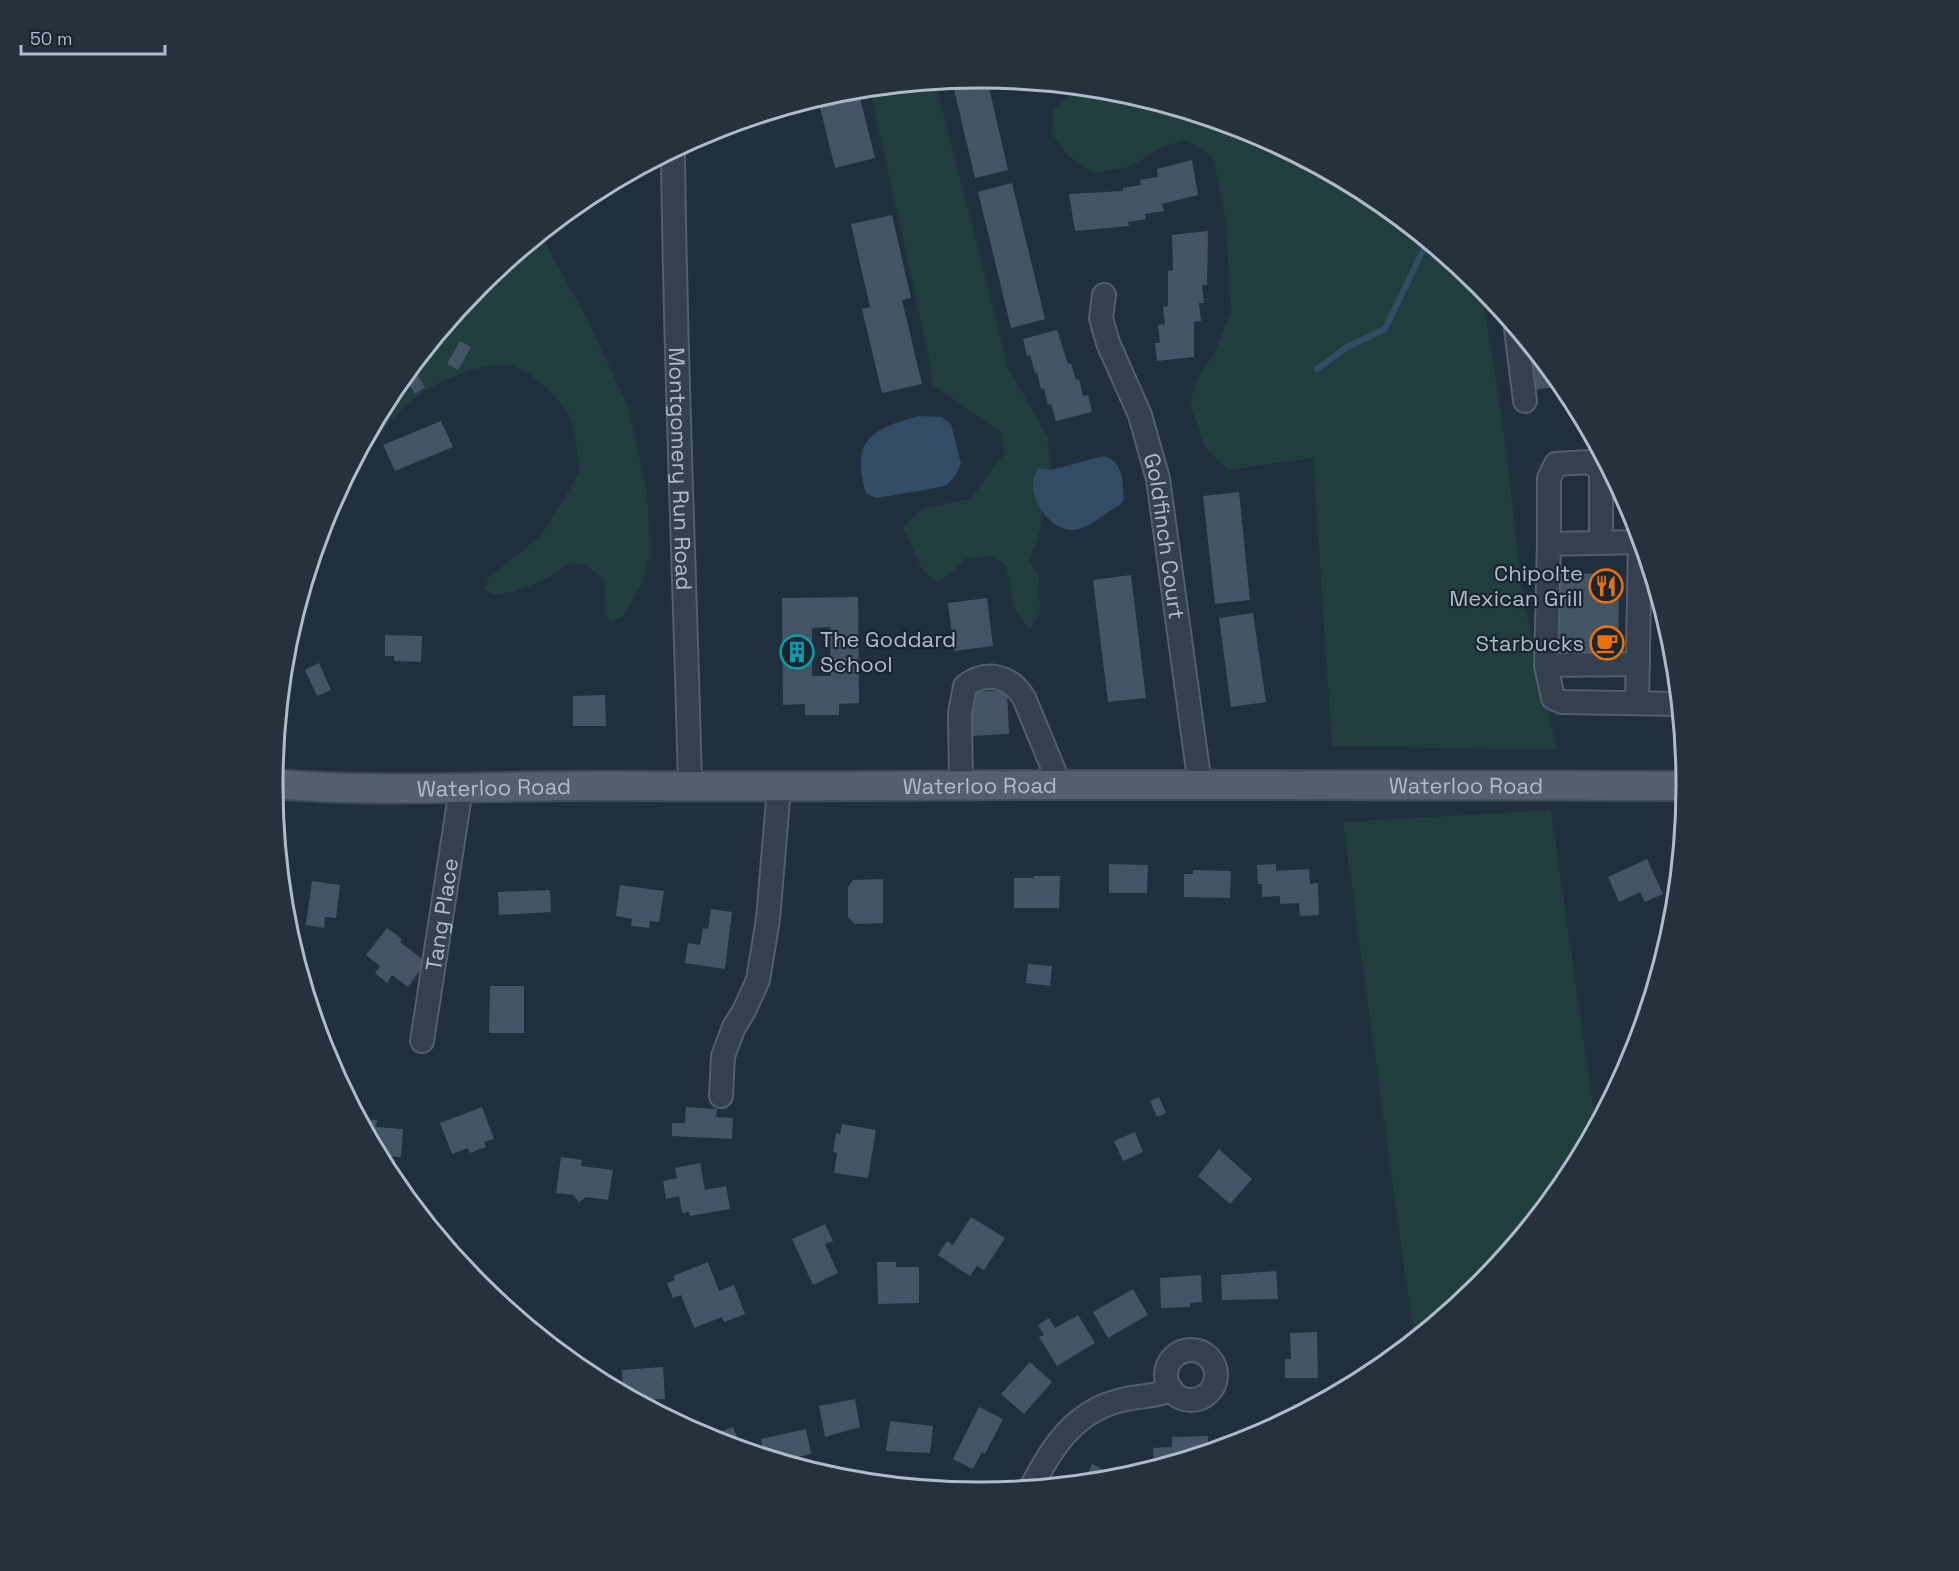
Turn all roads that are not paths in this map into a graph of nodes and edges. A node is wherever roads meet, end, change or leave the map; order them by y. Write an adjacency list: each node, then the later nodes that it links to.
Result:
1 (674, 159): 16 (street, Montgomery Run Road)
2 (1104, 295): 15 (street, Goldfinch Court)
3 (1518, 343): 4 (street)
4 (1525, 401)
5 (1602, 542): 6 (street); 7 (street); 7 (street)
6 (1632, 542)
7 (1549, 544): 10 (street)
8 (1640, 563): 9 (street)
9 (1638, 664): 10 (street); 11 (street)
10 (1546, 665): 11 (street)
11 (1637, 703): 12 (street)
12 (1672, 704)
13 (282, 785): 20 (main road, Waterloo Road)
14 (1060, 785): 15 (main road, Waterloo Road); 17 (main road, Waterloo Road); 17 (street)
15 (1200, 785): 18 (main road, Waterloo Road)
16 (690, 786): 19 (main road, Waterloo Road); 20 (main road, Waterloo Road)
17 (961, 786): 19 (main road, Waterloo Road)
18 (1676, 786)
19 (779, 788): 22 (street)
20 (461, 789): 21 (street, Tang Place)
21 (422, 1041)
22 (721, 1096)
23 (1172, 1390): 24 (street)
24 (1035, 1480)

